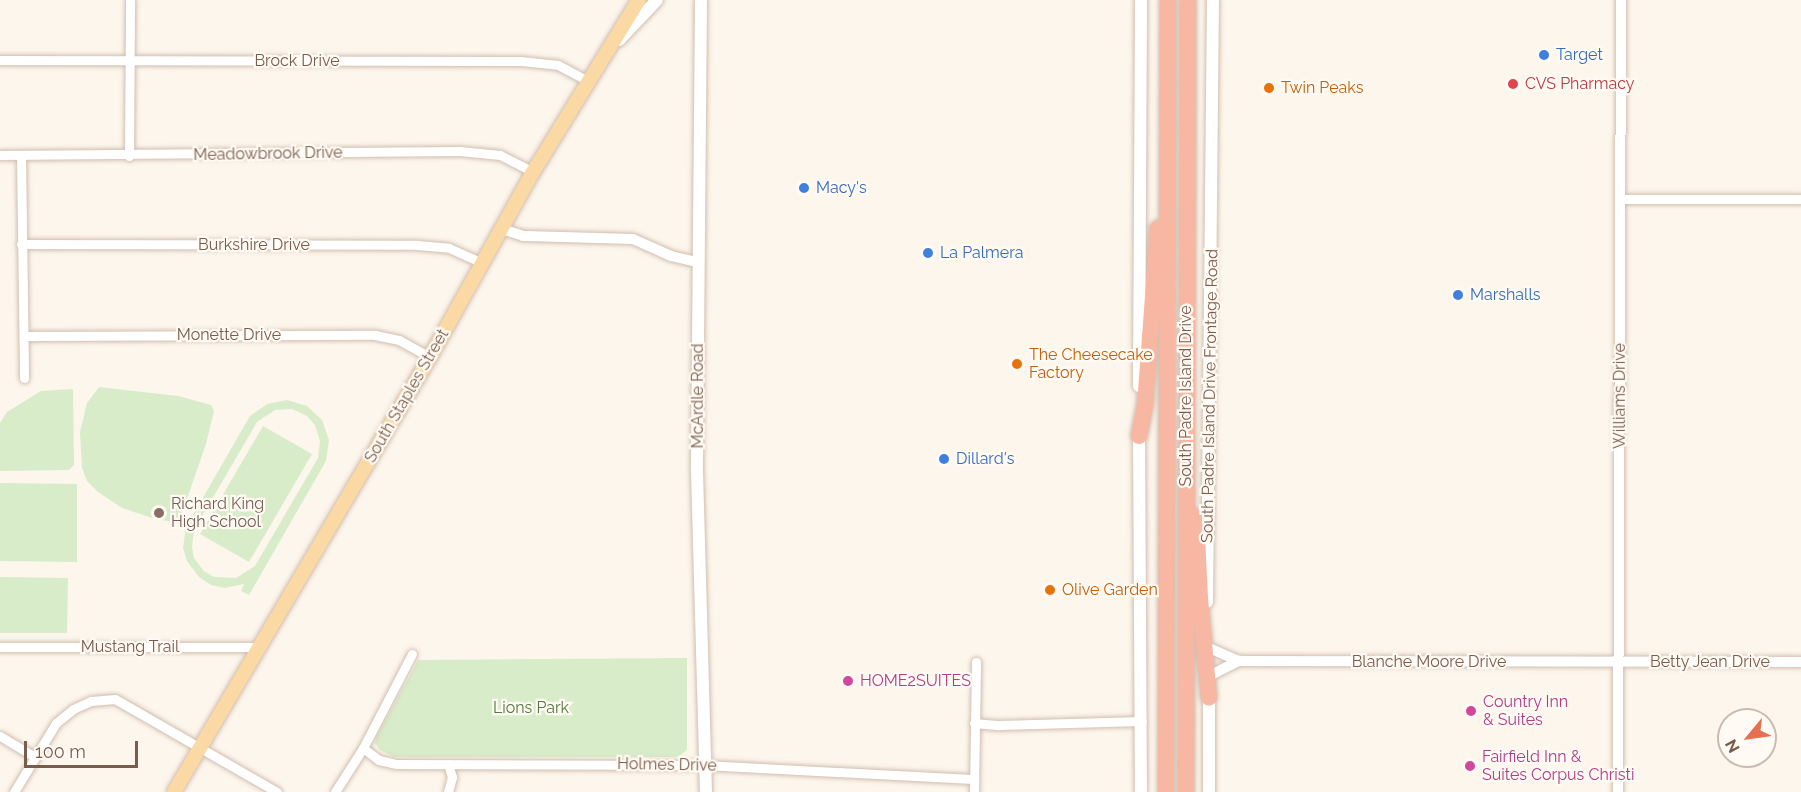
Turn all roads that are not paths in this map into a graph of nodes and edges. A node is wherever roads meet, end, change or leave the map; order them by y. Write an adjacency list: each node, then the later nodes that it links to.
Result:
1 (130, 0): 12 (street)
2 (639, 0): 10 (main road, South Staples Street)
3 (657, 0): 10 (main road)
4 (701, 0): 23 (main road, McArdle Road)
5 (1141, 0): 29 (main road)
6 (1168, 0): 18 (highway, South Padre Island Drive)
7 (1188, 0): 28 (highway, South Padre Island Drive)
8 (1213, 0): 32 (main road, South Padre Island Drive Frontage Road)
9 (1621, 0): 19 (street, Williams Drive)
10 (608, 51): 13 (main road, South Staples Street)
11 (0, 60): 12 (street, Brock Drive)
12 (129, 62): 13 (street, Brock Drive); 16 (street)
13 (590, 82): 17 (main road, South Staples Street)
14 (0, 155): 15 (street, Meadowbrook Drive)
15 (21, 155): 16 (street, Meadowbrook Drive); 22 (street)
16 (129, 156): 17 (street, Meadowbrook Drive)
17 (533, 172): 21 (main road, South Staples Street)
18 (1167, 196): 29 (highway); 57 (highway, South Padre Island Drive)
19 (1620, 199): 20 (street); 36 (street, Williams Drive)
20 (1801, 199)
21 (502, 229): 23 (street); 24 (main road, South Staples Street)
22 (21, 244): 24 (street, Burkshire Drive); 25 (street)
23 (698, 262): 47 (main road, McArdle Road)
24 (483, 263): 26 (main road, South Staples Street)
25 (24, 336): 26 (street, Monette Drive); 27 (street)
26 (430, 357): 31 (main road, South Staples Street)
27 (24, 378)
28 (1186, 403): 39 (highway); 58 (highway, South Padre Island Drive)
29 (1139, 436): 40 (main road)
30 (0, 647): 31 (street, Mustang Trail)
31 (261, 647): 43 (main road, South Staples Street)
32 (1207, 647): 35 (street, Blanche Moore Drive); 38 (main road, South Padre Island Drive Frontage Road)
33 (412, 654): 44 (street)
34 (976, 662): 41 (street)
35 (1239, 662): 36 (street, Blanche Moore Drive); 38 (street, Blanche Moore Drive)
36 (1619, 662): 37 (street, Betty Jean Drive); 60 (street, Williams Drive)
37 (1801, 662)
38 (1209, 676): 39 (main road, South Padre Island Drive Frontage Road)
39 (1209, 698): 59 (main road, South Padre Island Drive Frontage Road)
40 (1142, 721): 41 (street); 56 (main road)
41 (974, 723): 48 (street)
42 (0, 736): 45 (street)
43 (200, 747): 45 (street); 50 (main road, South Staples Street); 51 (street)
44 (363, 748): 46 (street, Holmes Drive); 52 (street)
45 (35, 757): 49 (street)
46 (448, 764): 47 (street, Holmes Drive); 53 (street)
47 (704, 765): 48 (street, Holmes Drive); 54 (main road, McArdle Road)
48 (974, 779): 55 (street)
49 (14, 792)
50 (174, 792)
51 (277, 792)
52 (335, 792)
53 (448, 792)
54 (705, 792)
55 (974, 792)
56 (1141, 792)
57 (1166, 792)
58 (1186, 792)
59 (1209, 792)
60 (1618, 792)

